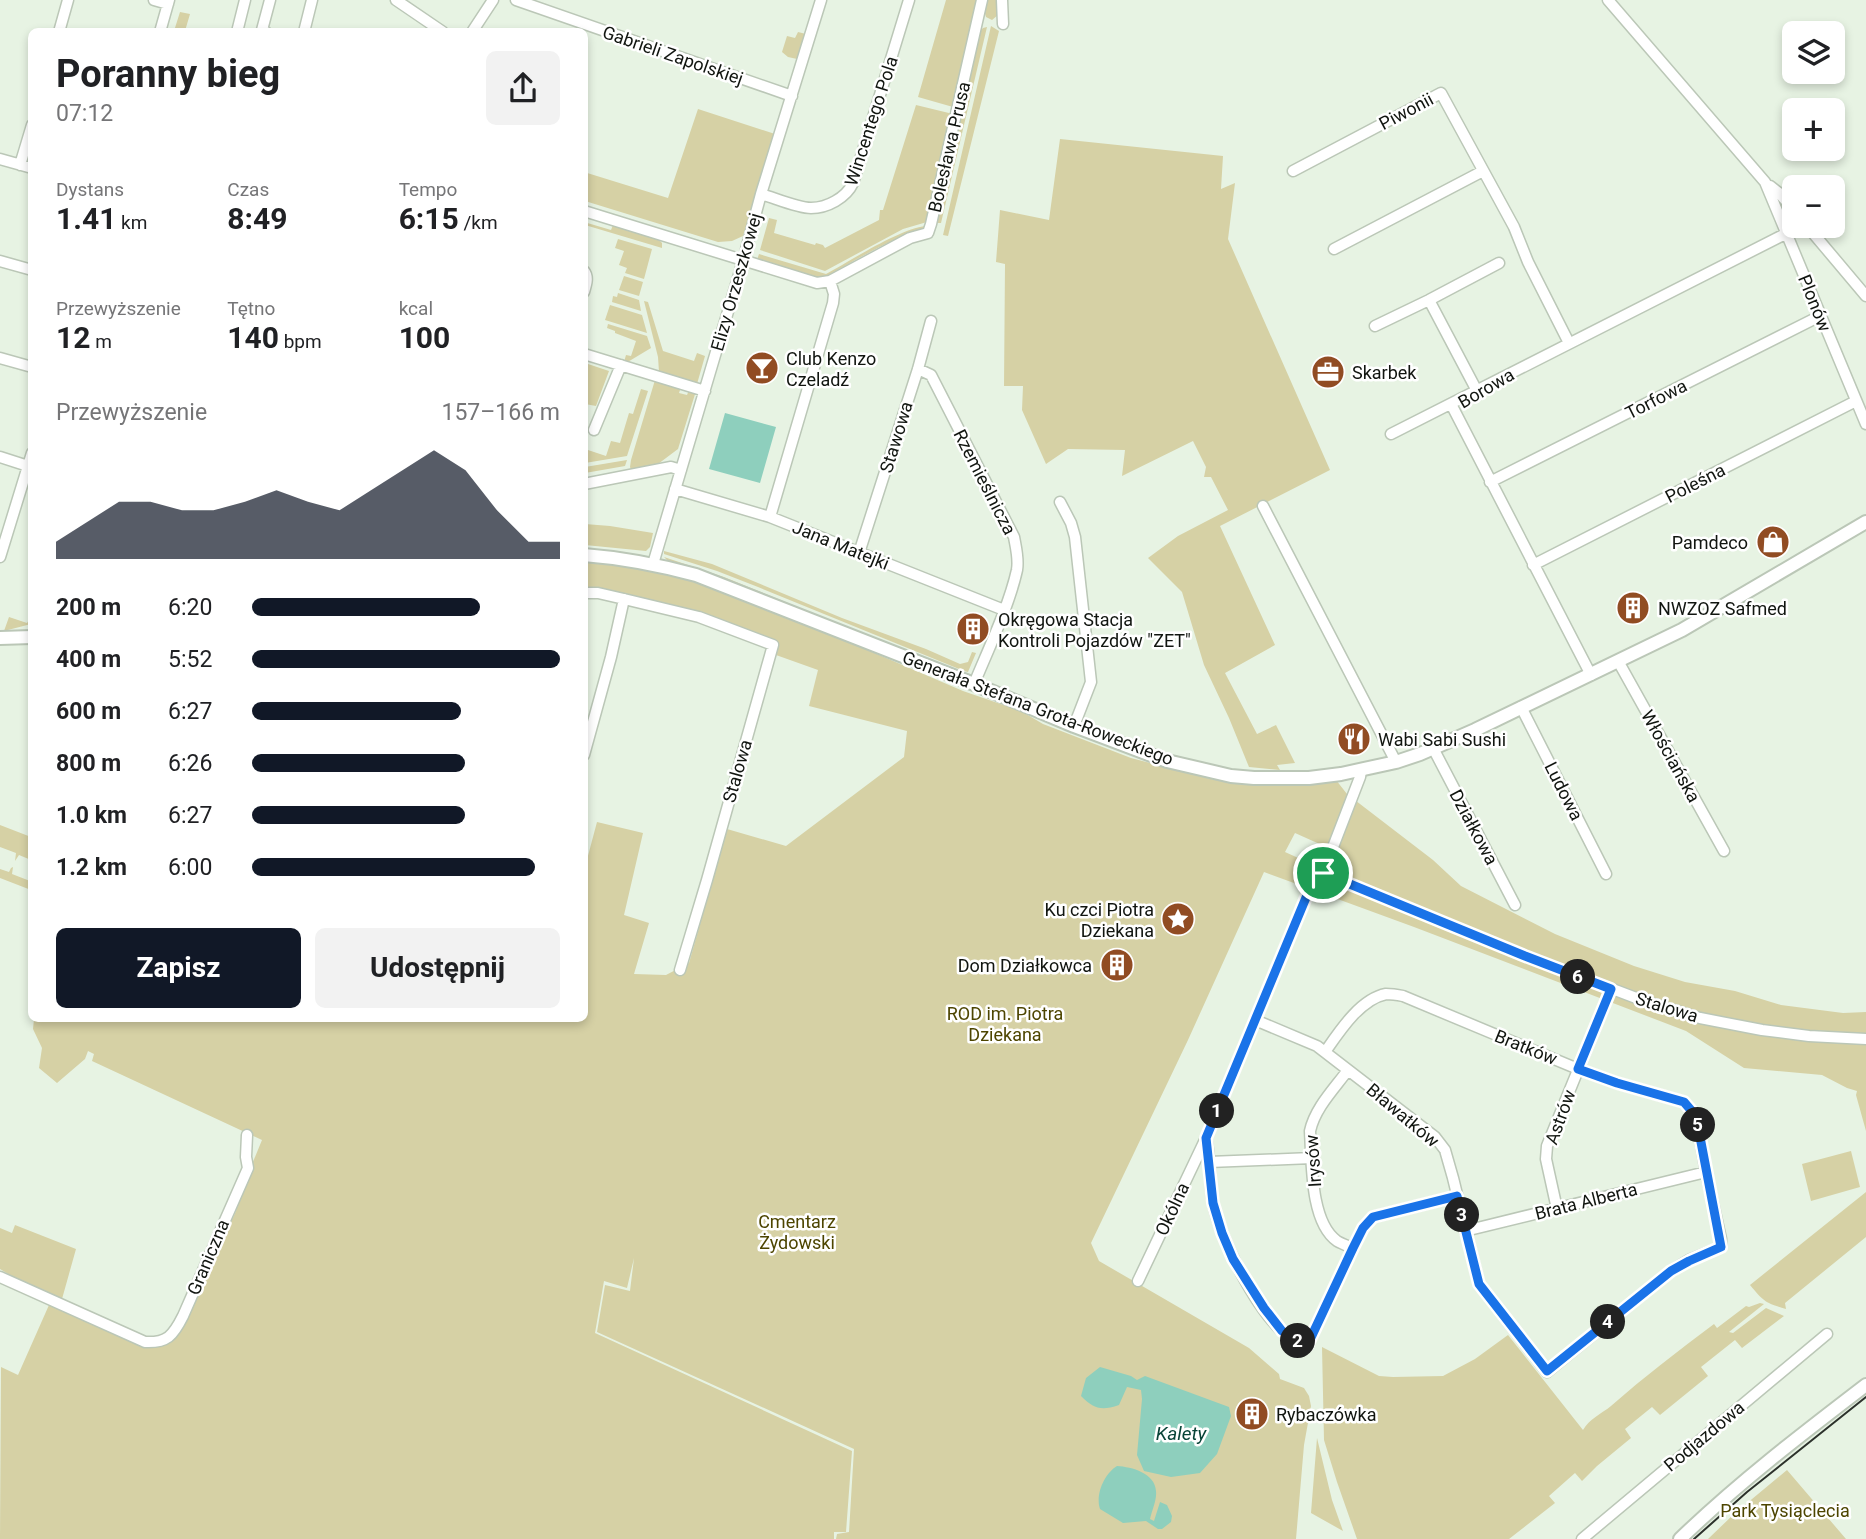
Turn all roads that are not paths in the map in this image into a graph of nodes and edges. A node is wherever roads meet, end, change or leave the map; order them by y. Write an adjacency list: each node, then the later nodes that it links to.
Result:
1 (68, 0): 16 (street)
2 (154, 0): 14 (street)
3 (245, 0): 18 (street)
4 (270, 0): 19 (street)
5 (312, 0): 20 (street)
6 (396, 0): 21 (street)
7 (493, 0): 22 (street)
8 (516, 0): 23 (street, Gabrieli Zapolskiej)
9 (821, 0): 23 (street, Elizy Orzeszkowej)
10 (909, 0): 31 (street, Wincentego Pola)
11 (982, 0): 43 (street, Bolesława Prusa)
12 (1002, 0): 15 (street)
13 (1608, 0): 30 (street, Plonów)
14 (168, 2): 17 (street)
15 (1003, 24)
16 (60, 28)
17 (161, 28)
18 (238, 28)
19 (263, 28)
20 (305, 28)
21 (437, 28)
22 (475, 28)
23 (792, 96): 31 (street, Elizy Orzeszkowej)
24 (28, 138): 26 (street)
25 (0, 159): 26 (street)
26 (20, 165): 27 (street)
27 (28, 167)
28 (1293, 171): 29 (street, Piwonii)
29 (1483, 171): 38 (street); 49 (street, Piwonii)
30 (1765, 182): 32 (street, Plonów); 34 (street, Plonów)
31 (761, 194): 40 (street, Elizy Orzeszkowej)
32 (1782, 196)
33 (588, 212): 40 (street)
34 (1782, 221)
35 (1782, 236): 49 (street, Borowa)
36 (1789, 238): 46 (street, Plonów)
37 (1818, 238): 44 (street, Plonów)
38 (1334, 249)
39 (0, 261): 42 (street)
40 (743, 261): 43 (street); 55 (street, Elizy Orzeszkowej)
41 (1499, 262): 45 (street)
42 (28, 269)
43 (830, 281): 70 (street)
44 (1865, 292)
45 (1429, 300): 48 (street); 56 (street)
46 (1820, 316): 57 (street, Plonów); 65 (street, Torfowa)
47 (931, 321): 54 (street, Stawowa)
48 (1375, 326)
49 (1569, 343): 56 (street, Borowa)
50 (588, 355): 52 (street)
51 (0, 358): 53 (street)
52 (621, 365): 55 (street); 60 (street)
53 (28, 366)
54 (918, 369): 72 (street, Stawowa); 79 (street, Rzemieślnicza)
55 (705, 391): 64 (street, Elizy Orzeszkowej)
56 (1477, 391): 58 (street, Borowa)
57 (1856, 401): 59 (street, Plonów); 76 (street, Poleśna)
58 (1451, 404): 61 (street); 65 (street, Borowa)
59 (1866, 424)
60 (594, 430)
61 (1391, 434)
62 (0, 457): 63 (street)
63 (28, 466): 74 (street)
64 (681, 470): 66 (street); 67 (street, Elizy Orzeszkowej)
65 (1490, 482): 76 (street, Borowa)
66 (588, 483)
67 (676, 488): 70 (street, Jana Matejki); 75 (street, Elizy Orzeszkowej)
68 (1060, 502): 86 (street)
69 (1263, 506): 89 (street)
70 (770, 517): 72 (street, Jana Matejki)
71 (1866, 522): 82 (street, Generała Stefana Grota-Roweckiego)
72 (859, 552): 79 (street, Jana Matejki)
73 (588, 555): 75 (street, Generała Stefana Grota-Roweckiego)
74 (0, 556)
75 (653, 564): 84 (street, Generała Stefana Grota-Roweckiego)
76 (1533, 565): 83 (street, Borowa)
77 (588, 593): 78 (street)
78 (624, 599): 87 (street); 95 (street, Stalowa)
79 (1004, 610): 84 (street, Rzemieślnicza)
80 (28, 637): 81 (street)
81 (0, 639)
82 (1618, 662): 83 (street, Generała Stefana Grota-Roweckiego); 91 (street, Włościańska)
83 (1591, 675): 85 (street, Generała Stefana Grota-Roweckiego)
84 (974, 684): 86 (street, Generała Stefana Grota-Roweckiego)
85 (1521, 707): 88 (street, Generała Stefana Grota-Roweckiego); 93 (street, Ludowa)
86 (1074, 726): 90 (street, Generała Stefana Grota-Roweckiego)
87 (588, 740)
88 (1433, 748): 89 (street, Generała Stefana Grota-Roweckiego); 94 (street, Działkowa)
89 (1396, 762): 90 (street, Generała Stefana Grota-Roweckiego)
90 (1361, 771): 92 (street, Okólna)
91 (1724, 851)
92 (1323, 873): 96 (street, Stalowa); 97 (street, Okólna)
93 (1606, 874)
94 (1515, 905)
95 (680, 970)
96 (1611, 989): 98 (street, Stalowa); 100 (street, Astrów)
97 (1255, 1020): 99 (street, Bławatków); 103 (street, Okólna)
98 (1866, 1039)
99 (1325, 1052): 100 (street, Bratków); 101 (street, Bławatków)
100 (1578, 1069): 106 (street, Bratków); 108 (street, Astrów)
101 (1348, 1070): 104 (street, Irysów); 107 (street, Bławatków)
102 (247, 1135): 111 (street, Graniczna)
103 (1206, 1138): 105 (street, Okólna); 112 (street, Okólna)
104 (1312, 1158): 105 (street); 110 (street, Irysów)
105 (1209, 1162): 110 (street, Okólna)
106 (1706, 1172): 108 (street, Brata Alberta); 114 (street, Bratków)
107 (1457, 1196): 109 (street, Bławatków); 110 (street)
108 (1557, 1209): 109 (street, Brata Alberta)
109 (1465, 1231): 114 (street, Bławatków)
110 (1353, 1248)
111 (0, 1277)
112 (1138, 1281)
113 (1827, 1334): 116 (street, Podjazdowa)
114 (1547, 1371)
115 (1866, 1385): 117 (street)
116 (1581, 1539)
117 (1680, 1539)

